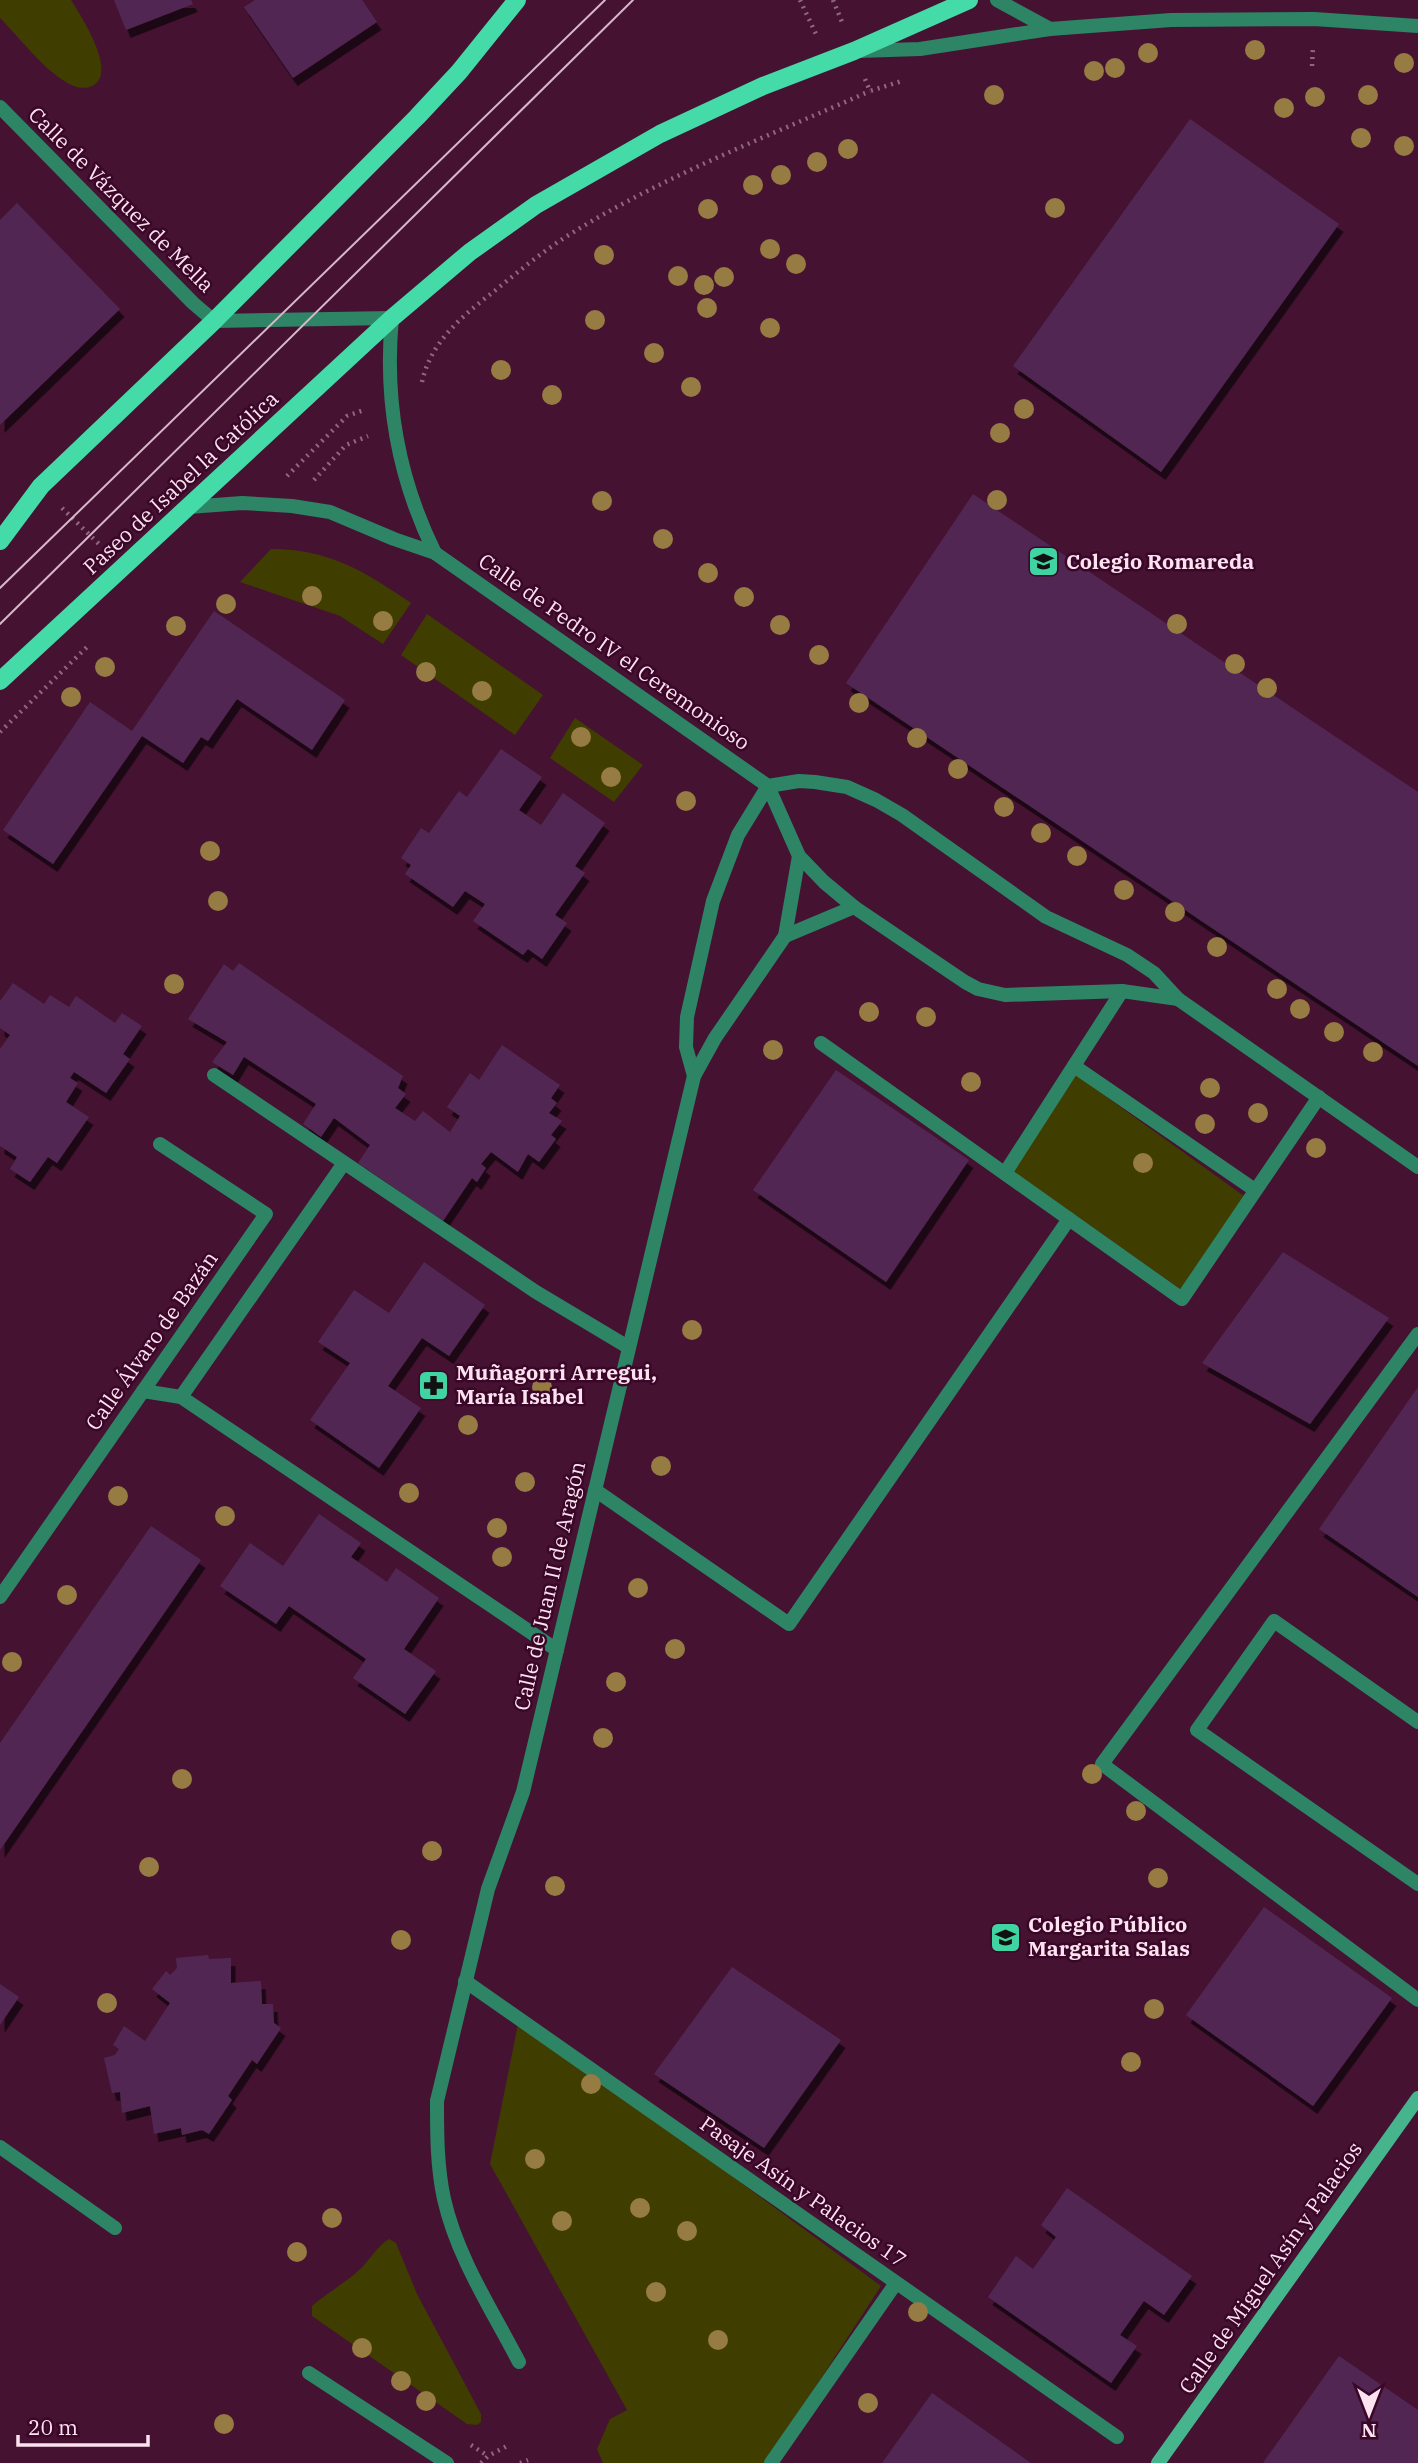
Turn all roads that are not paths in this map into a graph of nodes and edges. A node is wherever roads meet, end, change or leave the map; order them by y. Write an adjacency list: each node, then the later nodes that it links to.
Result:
1 (517, 0): 9 (main road)
2 (969, 0): 6 (main road, Paseo de Isabel la Católica)
3 (997, 0): 5 (street)
4 (1418, 26): 5 (street)
5 (1050, 29): 6 (street)
6 (854, 51): 8 (main road, Paseo de Isabel la Católica)
7 (0, 107): 9 (street, Calle de Vázquez de Mella)
8 (393, 318): 9 (street); 10 (main road, Paseo de Isabel la Católica); 12 (street)
9 (214, 321): 11 (main road)
10 (189, 507): 12 (street, Calle de Pedro IV el Ceremonioso); 13 (main road, Paseo de Isabel la Católica)
11 (0, 541)
12 (435, 552): 14 (street, Calle de Pedro IV el Ceremonioso)
13 (0, 681)
14 (768, 786): 15 (street); 19 (street); 23 (street, Calle de Juan II de Aragón)
15 (799, 856): 16 (street); 17 (street, Calle de Juan II de Aragón)
16 (854, 907): 17 (street); 18 (street)
17 (785, 936): 23 (street, Calle de Juan II de Aragón)
18 (1122, 991): 19 (street); 21 (street)
19 (1178, 999): 24 (street)
20 (821, 1043): 28 (street)
21 (1074, 1066): 28 (street); 29 (street)
22 (214, 1075): 26 (street)
23 (694, 1076): 32 (street, Calle de Juan II de Aragón)
24 (1319, 1097): 27 (street); 29 (street)
25 (160, 1144): 33 (street, Calle Álvaro de Bazán)
26 (344, 1163): 32 (street); 34 (street)
27 (1418, 1167)
28 (1005, 1173): 30 (street)
29 (1255, 1190): 30 (street)
30 (1069, 1219): 35 (street)
31 (1418, 1334): 41 (street)
32 (628, 1347): 35 (street, Calle de Juan II de Aragón)
33 (144, 1391): 34 (street); 36 (street, Calle Álvaro de Bazán)
34 (181, 1397): 37 (street)
35 (594, 1490): 37 (street, Calle de Juan II de Aragón)
36 (0, 1597)
37 (557, 1650): 40 (street, Calle de Juan II de Aragón)
38 (1418, 1722): 39 (street)
39 (1418, 1884)
40 (465, 1981): 45 (street, Pasaje Asín y Palacios 17); 46 (street, Calle de Juan II de Aragón)
41 (1418, 2000)
42 (1418, 2098): 51 (street, Calle de Miguel Asín y Palacios)
43 (0, 2147): 44 (street)
44 (115, 2228)
45 (896, 2283): 48 (street, Pasaje Asín y Palacios 17); 50 (street)
46 (519, 2362)
47 (309, 2373): 49 (street)
48 (1117, 2437)
49 (447, 2463)
50 (771, 2463)
51 (1158, 2463)

